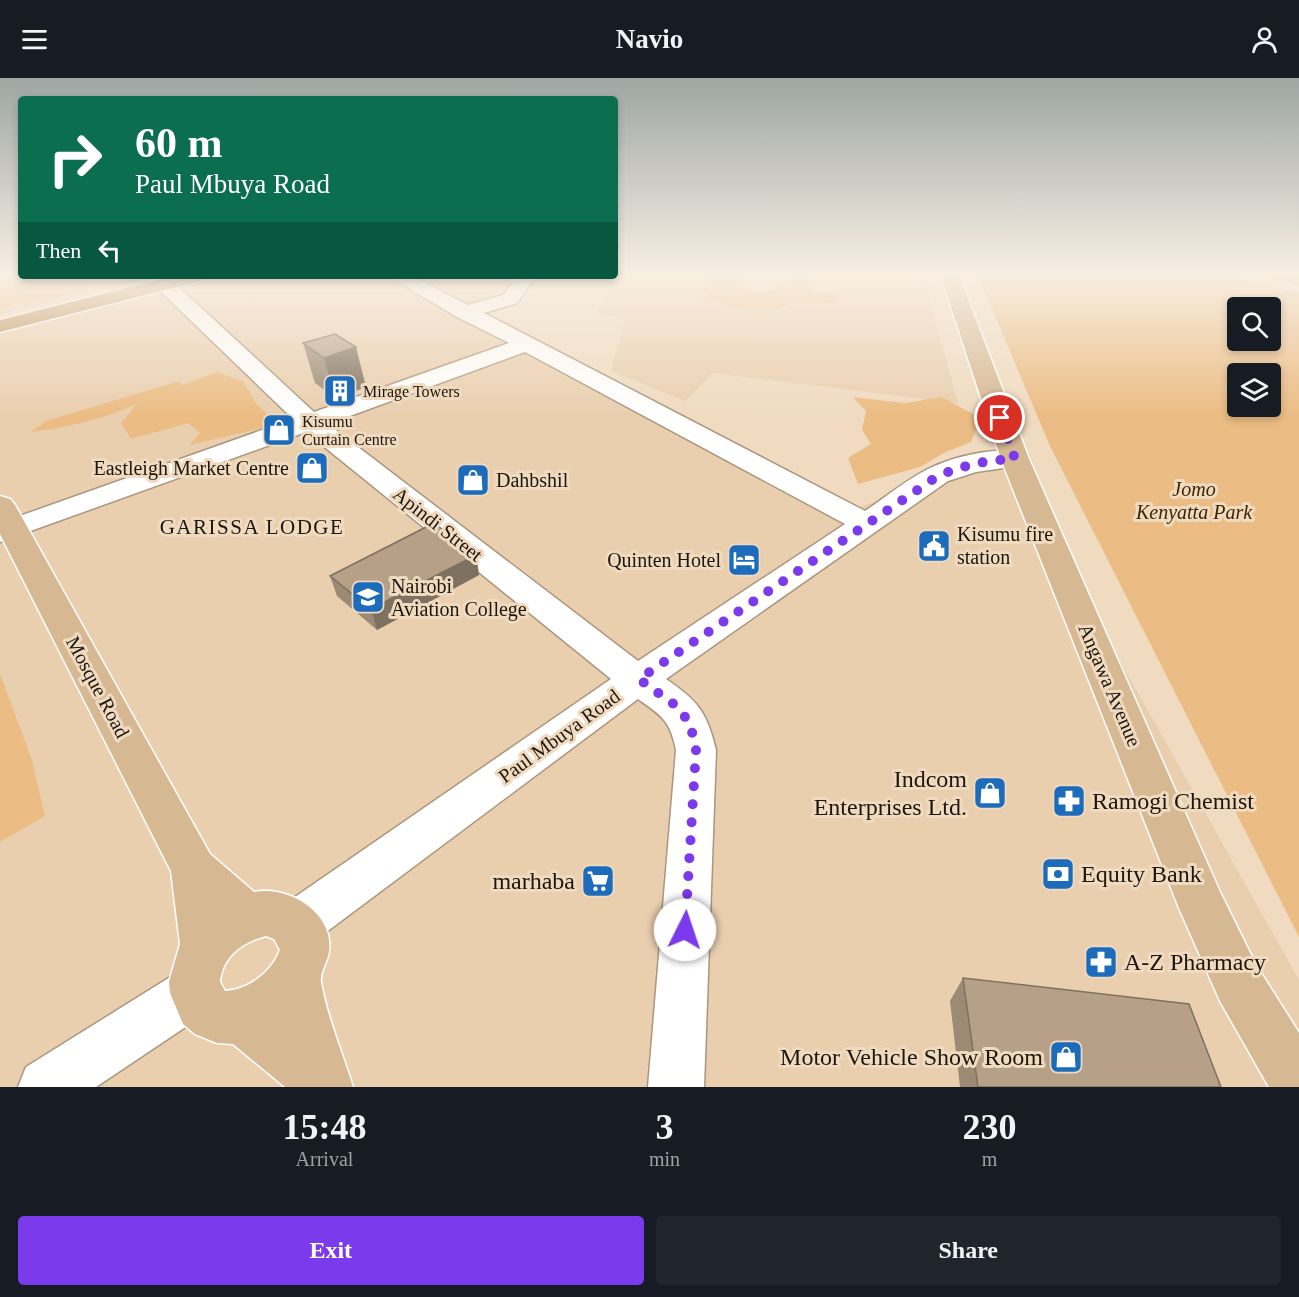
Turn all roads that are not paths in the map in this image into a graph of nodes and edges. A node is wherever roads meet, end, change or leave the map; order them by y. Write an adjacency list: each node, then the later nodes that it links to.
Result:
1 (23, 320): 5 (highway)
2 (217, 320): 7 (street, Apindi Street)
3 (478, 320): 6 (street)
4 (966, 320): 8 (main road, Angawa Avenue)
5 (0, 326)
6 (525, 345): 7 (street); 10 (street)
7 (311, 423): 9 (street); 11 (street, Apindi Street)
8 (1015, 459): 10 (street, Paul Mbuya Road); 19 (main road, Angawa Avenue)
9 (5, 522): 12 (main road, Mosque Road)
10 (866, 523): 11 (street, Paul Mbuya Road)
11 (639, 679): 14 (street, Paul Mbuya Road); 21 (street, Apindi Street)
12 (195, 869): 13 (main road, Mosque Road); 15 (main road, Mosque Road)
13 (246, 917): 14 (main road); 15 (main road)
14 (296, 925): 16 (main road)
15 (200, 970): 17 (main road); 20 (street)
16 (294, 978): 17 (main road); 18 (main road)
17 (242, 1017): 18 (main road)
18 (323, 1084)
19 (1299, 1084)
20 (46, 1087)
21 (676, 1087)

